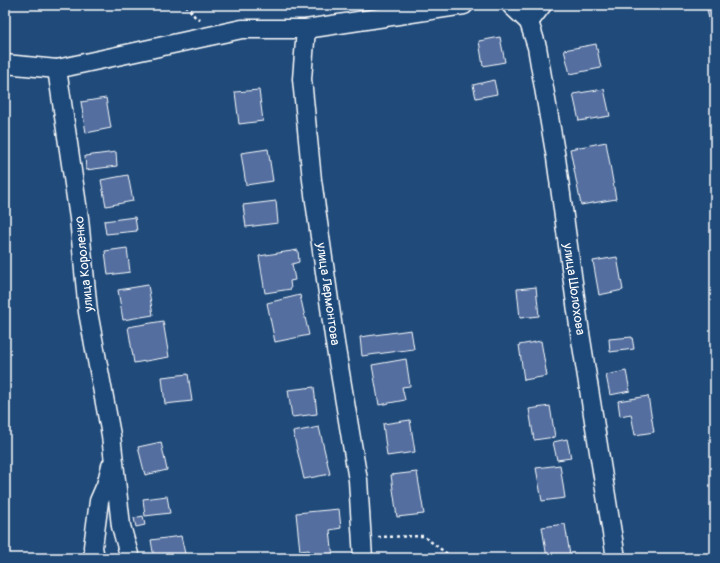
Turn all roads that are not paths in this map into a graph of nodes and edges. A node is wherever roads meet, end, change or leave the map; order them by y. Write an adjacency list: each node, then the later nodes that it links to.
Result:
1 (464, 5): 5 (street)
2 (511, 5): 4 (street)
3 (542, 5): 4 (street)
4 (529, 22): 12 (street, улица Шолохова)
5 (306, 29): 7 (street); 11 (street, улица Лермонтова)
6 (5, 64): 7 (street)
7 (57, 69): 8 (street, улица Короленко)
8 (114, 458): 9 (street, улица Короленко); 10 (street, улица Короленко)
9 (95, 558)
10 (130, 558)
11 (363, 558)
12 (616, 558)

